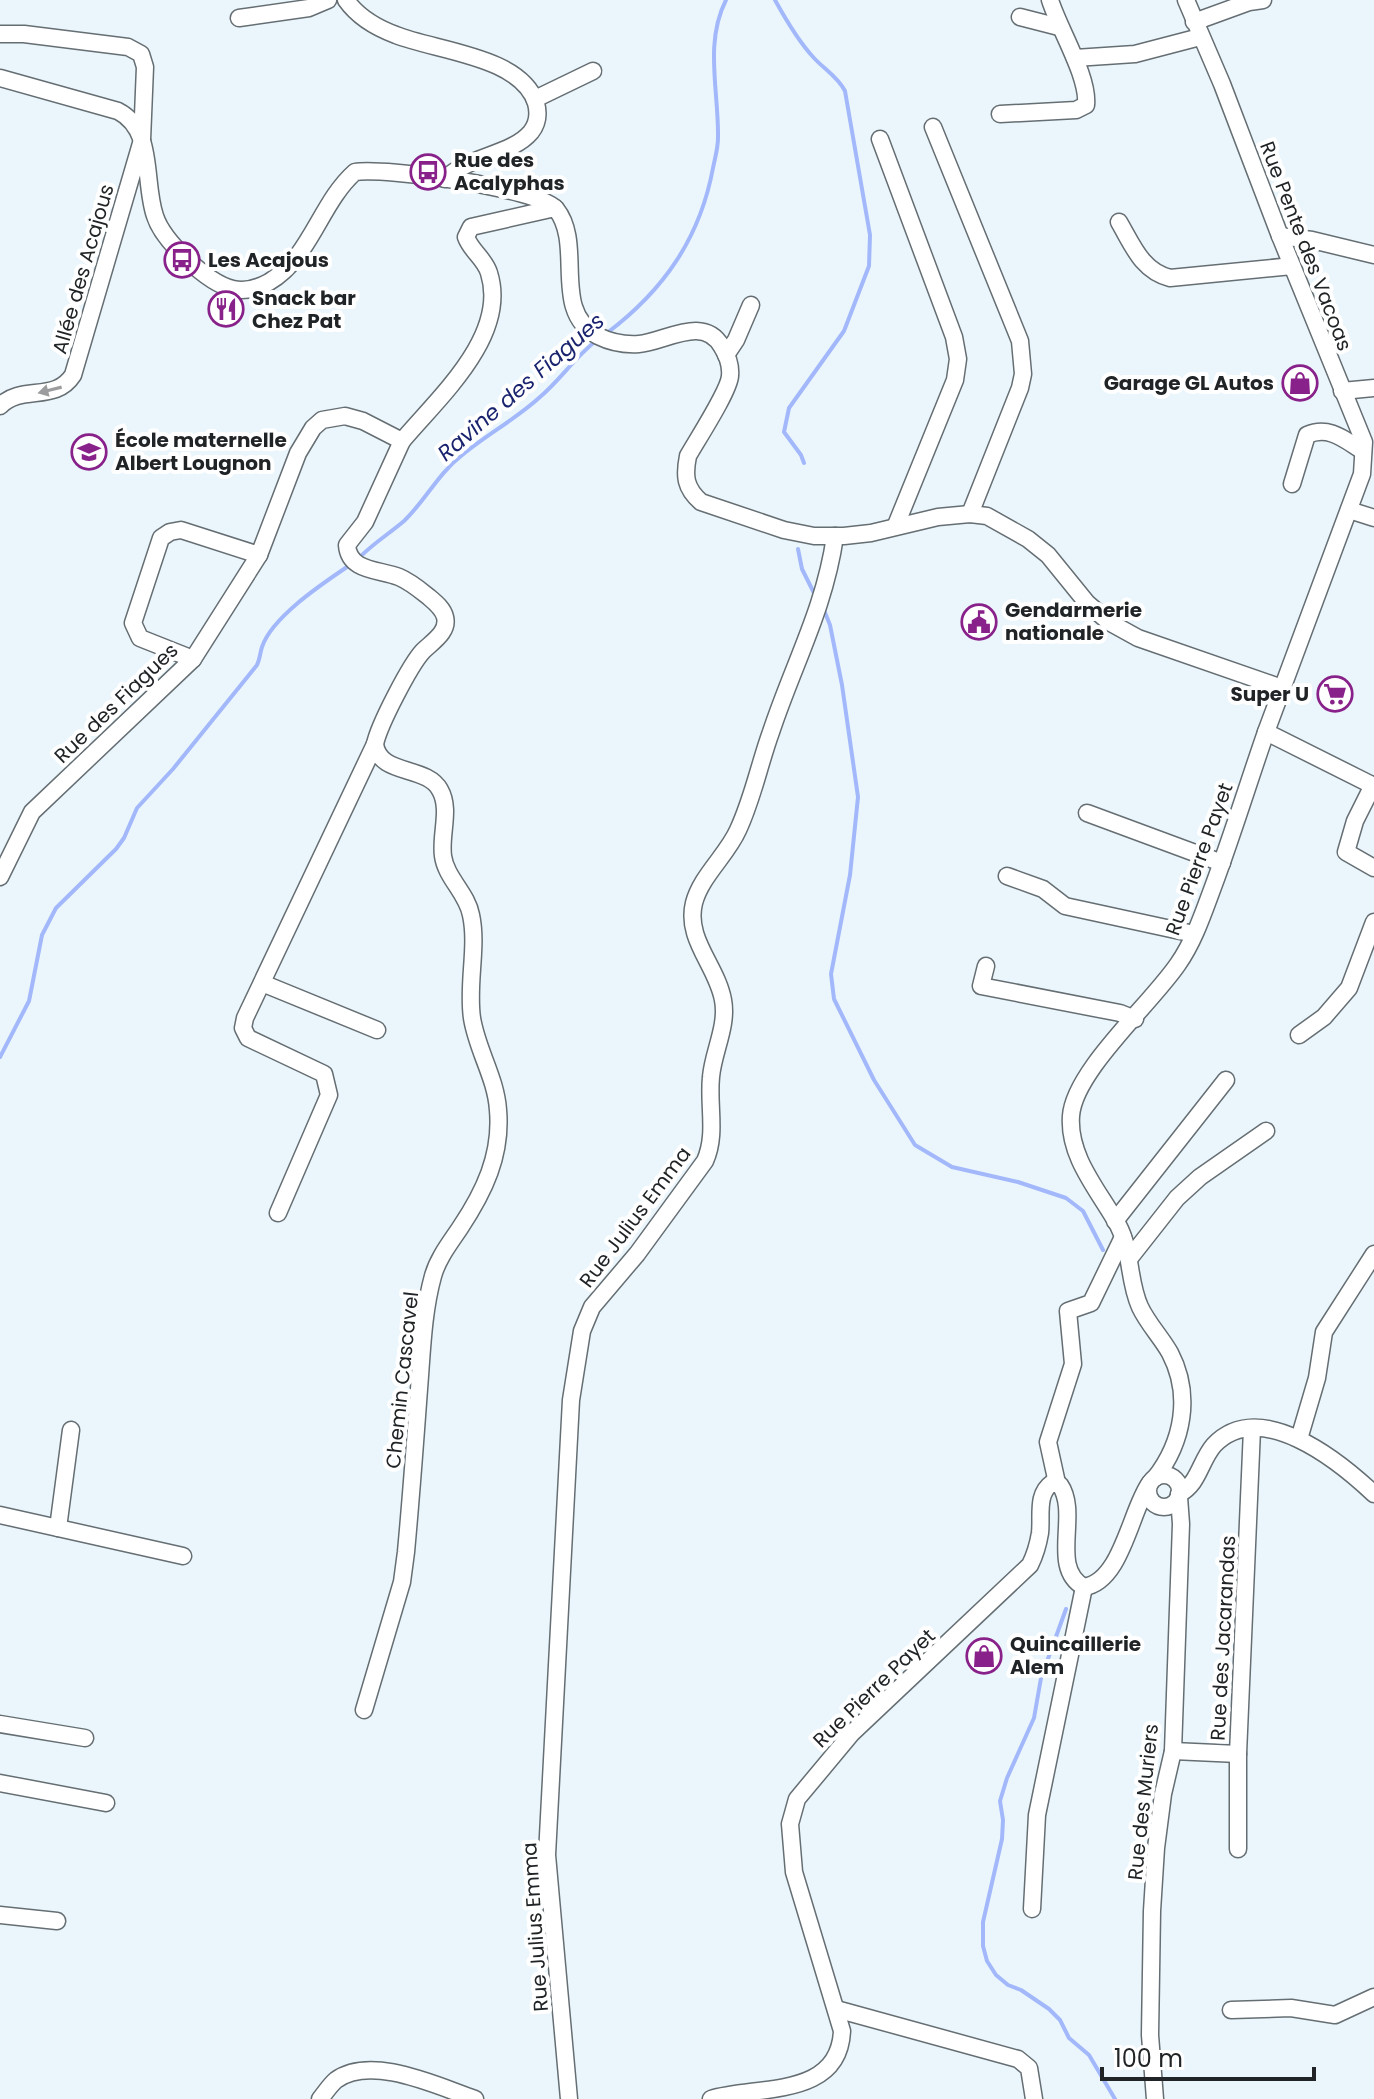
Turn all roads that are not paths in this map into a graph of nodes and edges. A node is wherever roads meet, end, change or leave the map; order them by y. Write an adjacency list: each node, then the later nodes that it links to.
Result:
1 (328, 0): 7 (street)
2 (346, 0): 14 (street)
3 (1050, 0): 8 (street)
4 (1186, 0): 9 (street, Rue Pente des Vacoas)
5 (1263, 0): 9 (street)
6 (1020, 17): 8 (street)
7 (239, 18)
8 (1059, 27): 11 (street)
9 (1197, 30): 11 (street); 22 (street, Rue Pente des Vacoas)
10 (0, 34): 18 (street)
11 (1075, 58): 15 (street)
12 (593, 71): 14 (street)
13 (0, 78): 18 (street)
14 (535, 99): 19 (street)
15 (1000, 114)
16 (933, 127): 34 (street)
17 (880, 139): 36 (street)
18 (142, 140): 19 (street); 29 (street, Allée des Acajous, one-way to 29)
19 (445, 179): 20 (street)
20 (555, 208): 26 (street); 30 (street)
21 (1119, 222): 24 (street)
22 (1280, 236): 23 (street); 24 (street, Rue Pente des Vacoas)
23 (1374, 255)
24 (1292, 266): 28 (street, Rue Pente des Vacoas)
25 (751, 305): 26 (street)
26 (726, 355): 37 (street)
27 (1374, 388): 28 (street)
28 (1342, 391): 31 (street, Rue Pente des Vacoas)
29 (0, 406)
30 (402, 441): 38 (street, Rue des Fiagues); 42 (street)
31 (1367, 445): 32 (street); 33 (street)
32 (1292, 484)
33 (1349, 510): 35 (street); 40 (street)
34 (970, 514): 36 (street); 40 (street)
35 (1374, 518)
36 (896, 525): 37 (street)
37 (835, 536): 91 (street, Rue Julius Emma)
38 (259, 555): 39 (street, Rue des Fiagues); 39 (street)
39 (193, 659): 48 (street, Rue des Fiagues)
40 (1282, 688): 41 (street, Rue Pierre Payet)
41 (1266, 732): 43 (street); 45 (street, Rue Pierre Payet)
42 (375, 744): 52 (street); 74 (street, Chemin Cascavel)
43 (1373, 786): 46 (street)
44 (1087, 813): 45 (street)
45 (1222, 863): 50 (street, Rue Pierre Payet)
46 (1374, 868)
47 (1007, 876): 50 (street)
48 (0, 877)
49 (1374, 922): 55 (street)
50 (1194, 934): 53 (street, Rue Pierre Payet)
51 (986, 966): 53 (street)
52 (262, 983): 54 (street); 58 (street)
53 (1135, 1019): 59 (street, Rue Pierre Payet)
54 (377, 1030)
55 (1299, 1035)
56 (1226, 1080): 59 (street)
57 (1266, 1131): 62 (street)
58 (278, 1213)
59 (1115, 1221): 60 (street, Rue Pierre Payet)
60 (1123, 1237): 62 (street, Rue Pierre Payet); 66 (street)
61 (1374, 1254): 65 (street)
62 (1129, 1259): 67 (street, Rue Pierre Payet)
63 (1252, 1429): 65 (street); 67 (street); 78 (street, Rue des Jacarandas)
64 (71, 1430): 71 (street)
65 (1299, 1439): 68 (street)
66 (1057, 1483): 73 (street); 86 (street, Rue Pierre Payet)
67 (1168, 1490): 70 (street, Rue Pierre Payet); 70 (street, Rue Pierre Payet); 77 (street, Rue des Muriers)
68 (1374, 1494)
69 (0, 1515): 71 (street)
70 (1134, 1523): 73 (street, Rue Pierre Payet)
71 (58, 1528): 72 (street)
72 (183, 1556)
73 (1084, 1587): 82 (street)
74 (364, 1710)
75 (0, 1724): 76 (street)
76 (85, 1738)
77 (1173, 1751): 78 (street); 95 (street, Rue des Muriers)
78 (1238, 1754): 81 (street, Rue des Jacarandas)
79 (0, 1783): 80 (street)
80 (106, 1803)
81 (1238, 1849)
82 (1032, 1909)
83 (0, 1915): 84 (street)
84 (57, 1921)
85 (1374, 1997): 87 (street)
86 (836, 2009): 88 (street, Rue Pierre Payet); 94 (street)
87 (1231, 2010)
88 (812, 2079): 92 (street); 93 (street)
89 (320, 2099): 90 (street)
90 (475, 2099)
91 (569, 2099)
92 (711, 2099)
93 (815, 2099)
94 (1034, 2099)
95 (1155, 2099)

